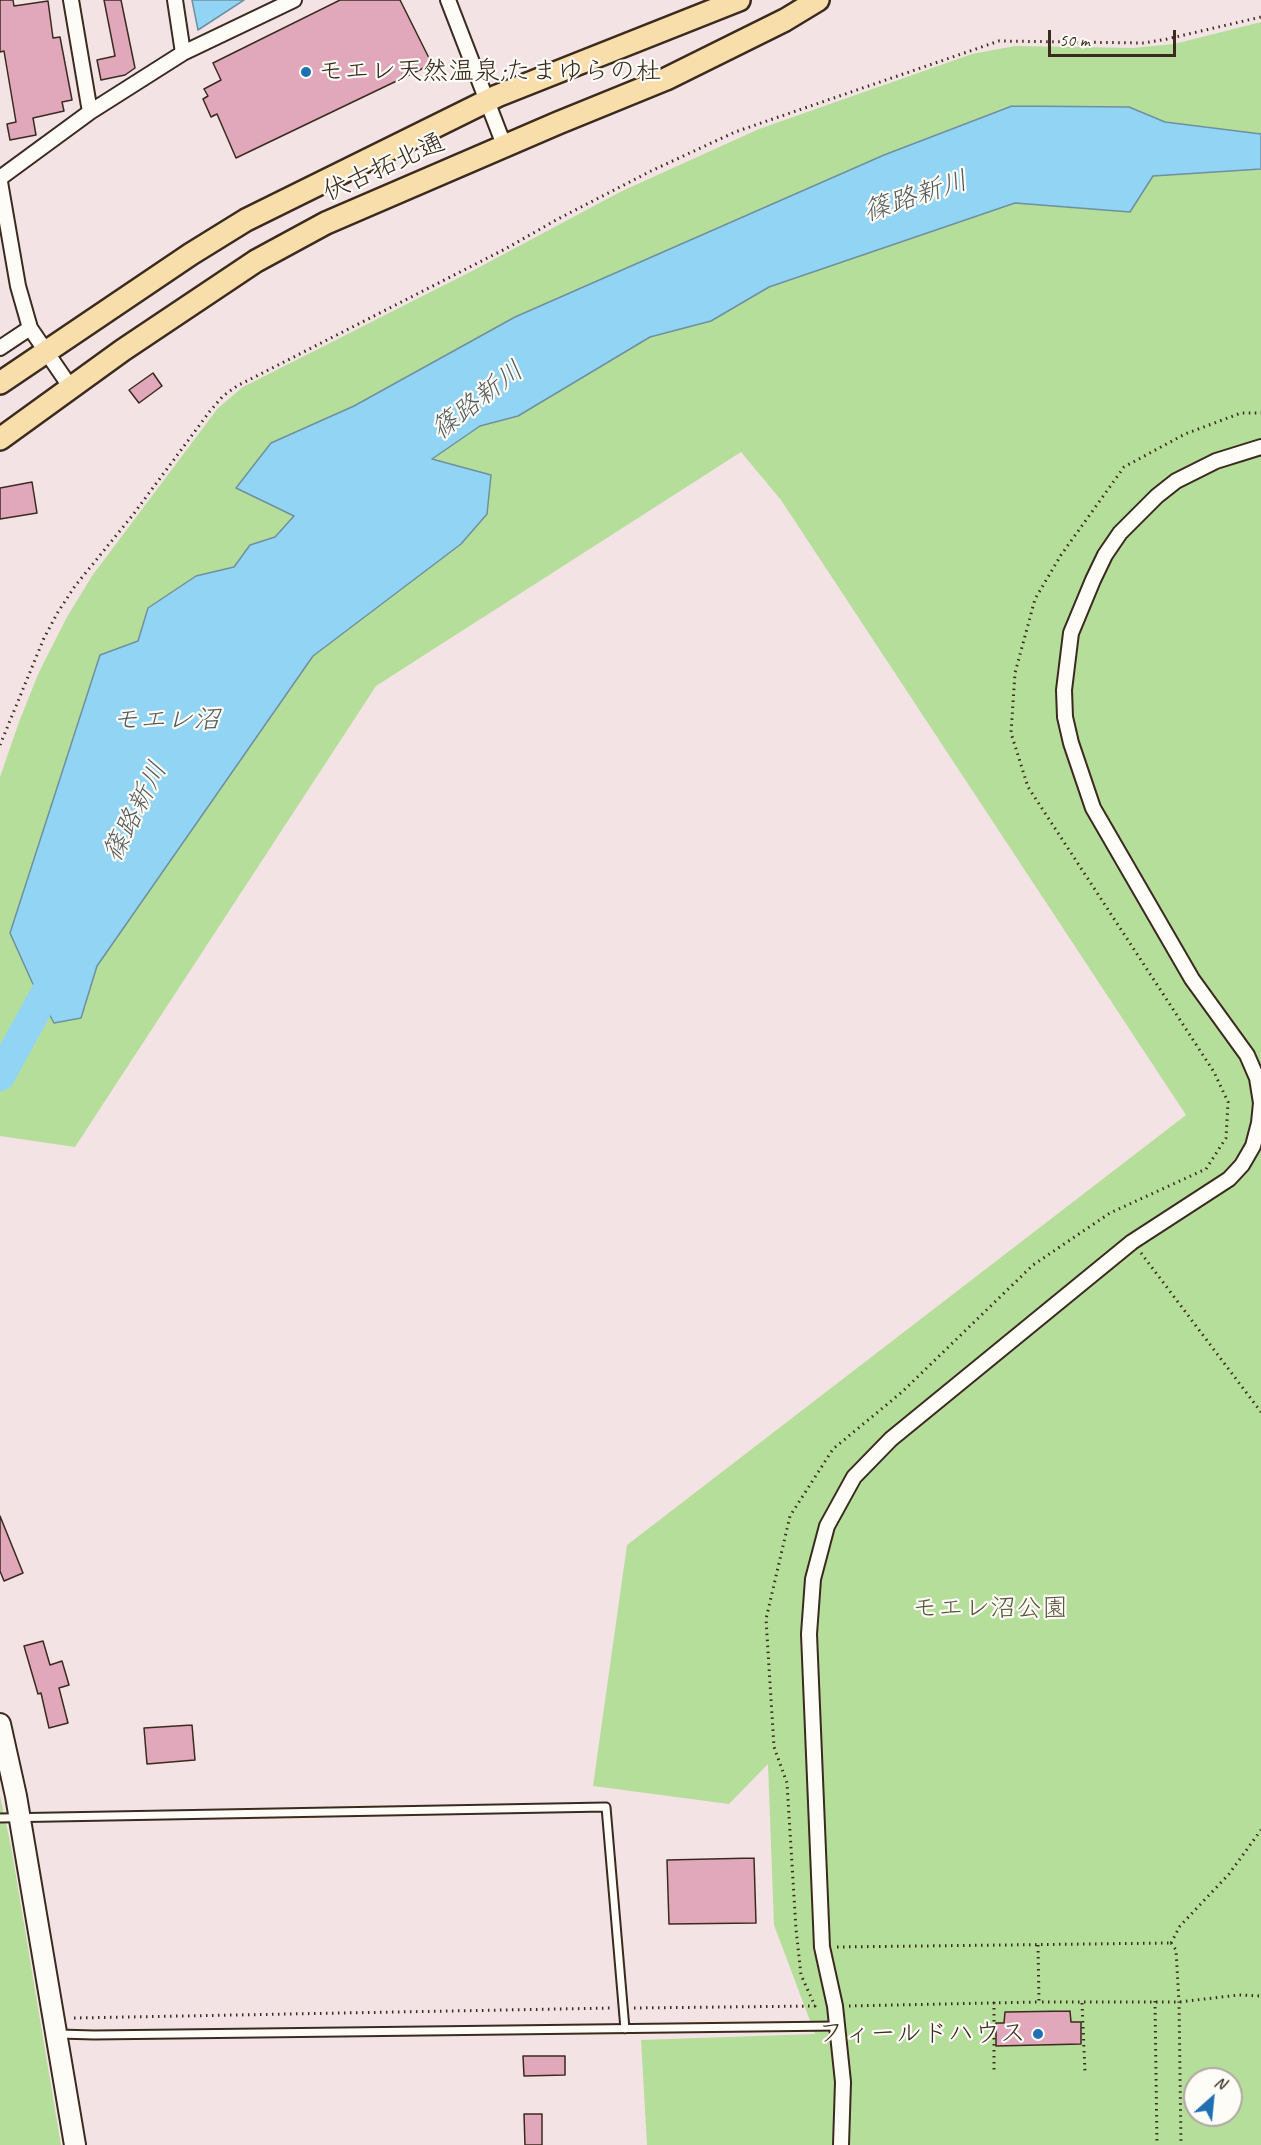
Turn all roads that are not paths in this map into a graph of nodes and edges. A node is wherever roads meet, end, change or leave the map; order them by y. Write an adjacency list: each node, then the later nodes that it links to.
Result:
1 (72, 0): 9 (street)
2 (175, 0): 7 (street)
3 (294, 0): 7 (street)
4 (448, 0): 8 (street)
5 (739, 0): 8 (main road, 伏古拓北通)
6 (818, 0): 10 (main road, 伏古拓北通)
7 (183, 53): 9 (street)
8 (487, 102): 10 (street); 15 (main road, 伏古拓北通)
9 (90, 112): 11 (street)
10 (504, 145): 17 (main road, 伏古拓北通)
11 (0, 178)
12 (0, 182): 13 (street)
13 (30, 328): 14 (street); 15 (street)
14 (0, 348)
15 (46, 353): 16 (main road, 伏古拓北通); 17 (street)
16 (0, 382)
17 (71, 388): 18 (main road, 伏古拓北通)
18 (0, 439)
19 (1261, 447): 23 (street)
20 (0, 1724): 22 (street)
21 (0, 1818): 22 (lane)
22 (20, 1819): 24 (lane); 25 (street)
23 (837, 2026): 24 (lane); 27 (street)
24 (625, 2029): 25 (lane)
25 (56, 2034): 26 (street)
26 (75, 2145)
27 (841, 2145)

